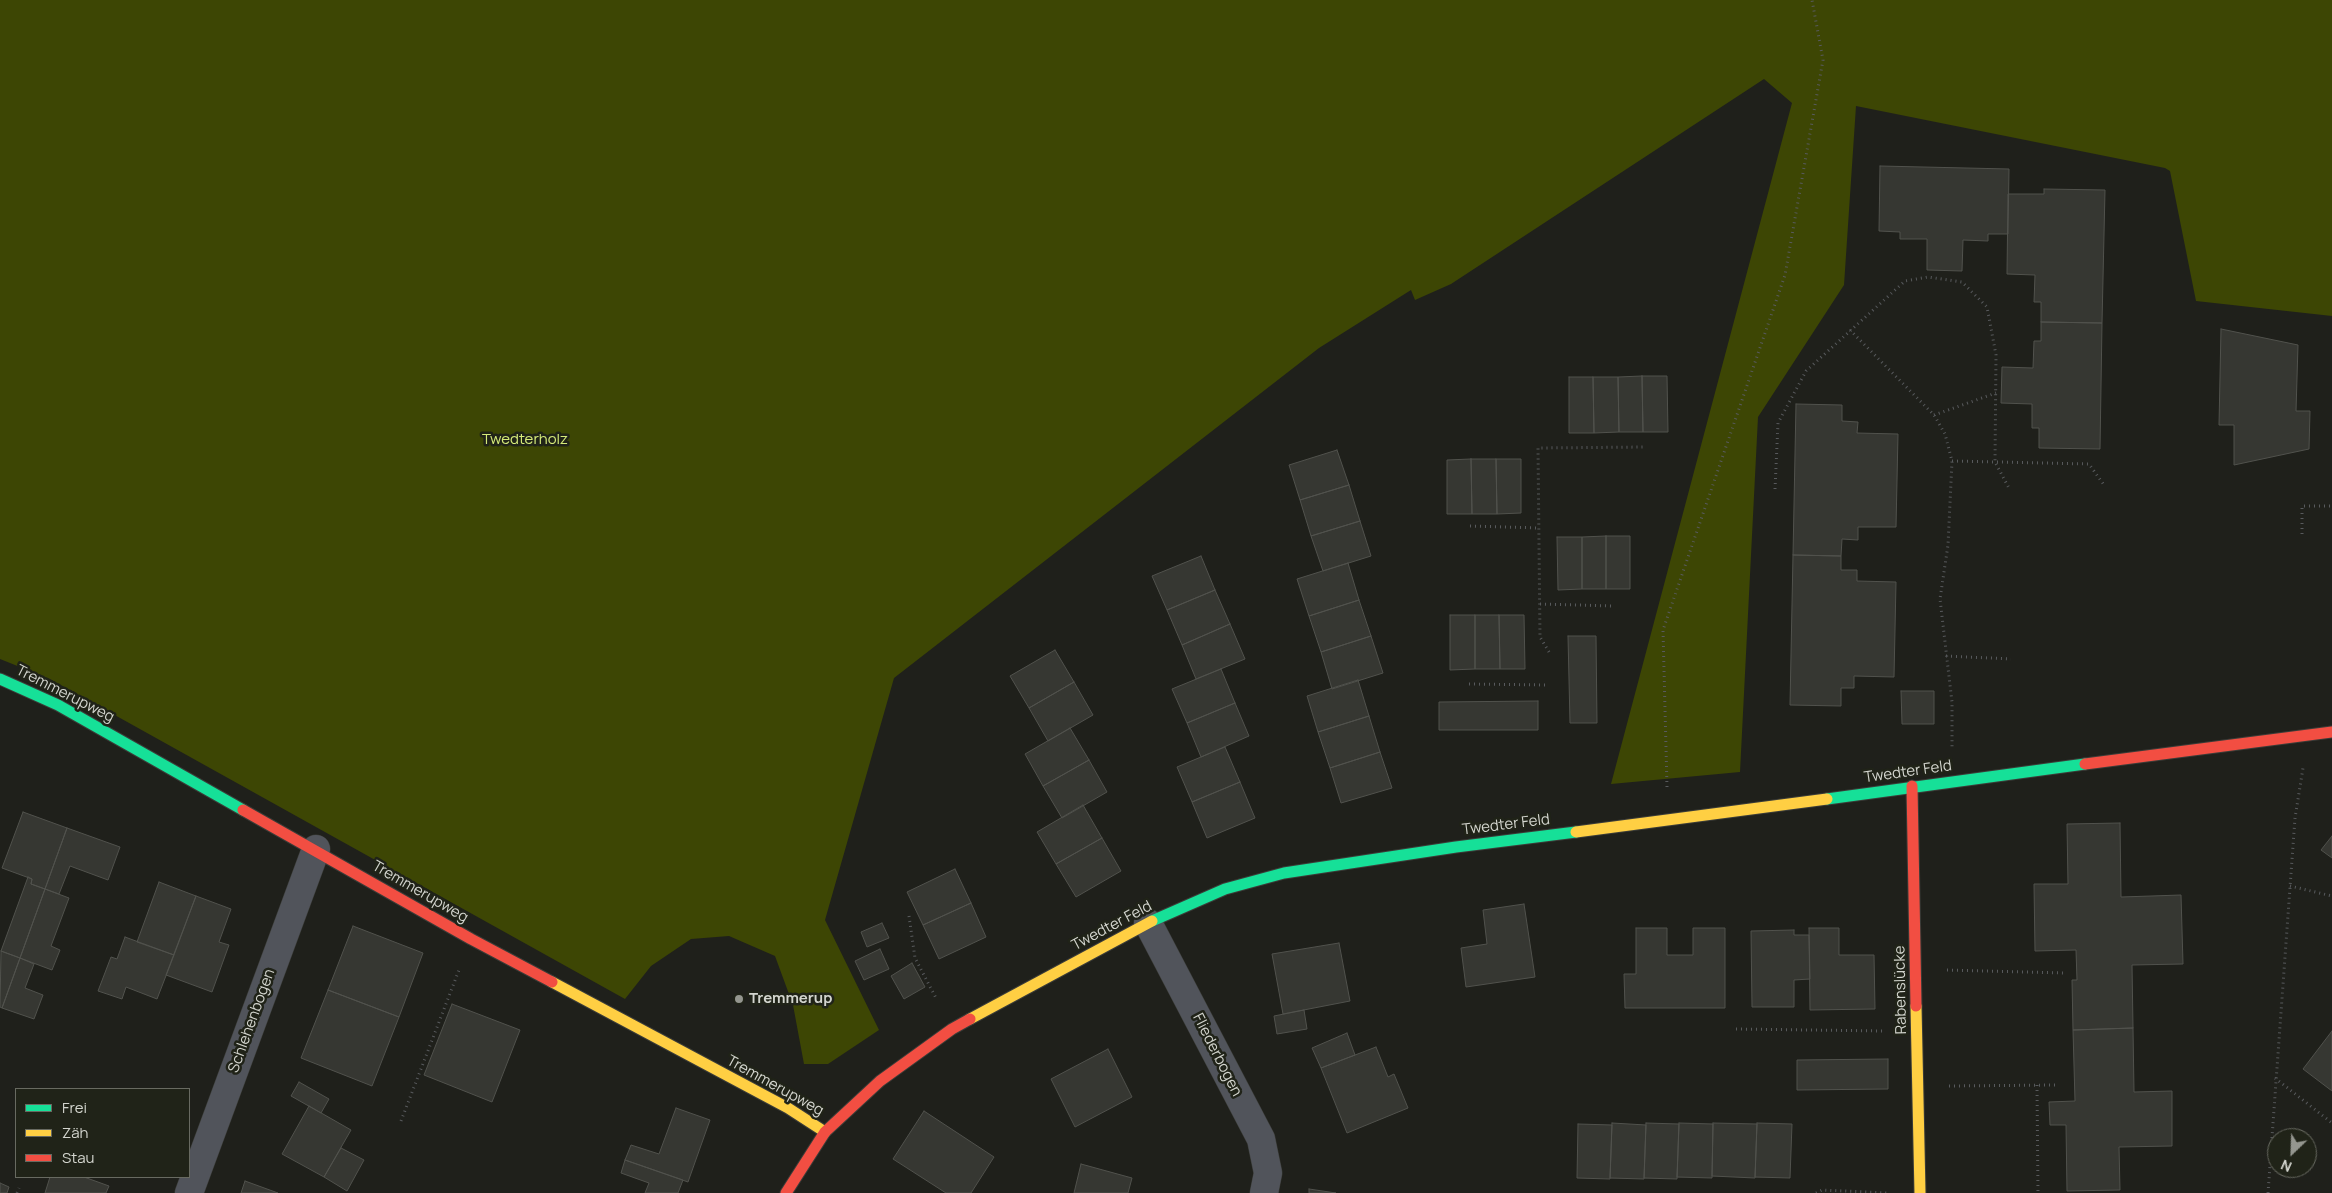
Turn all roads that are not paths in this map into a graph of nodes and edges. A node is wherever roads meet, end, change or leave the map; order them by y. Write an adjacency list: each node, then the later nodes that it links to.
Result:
1 (0, 678): 4 (street, Tremmerupweg)
2 (2332, 732): 3 (street, Twedter Feld)
3 (1912, 786): 5 (street, Twedter Feld); 10 (street, Rabenslücke)
4 (316, 849): 6 (street, Tremmerupweg); 7 (street, Schlehenbogen)
5 (1148, 923): 6 (street, Twedter Feld); 9 (street, Fliederbogen)
6 (824, 1132): 8 (street, Twedter Feld)
7 (189, 1193)
8 (786, 1193)
9 (1264, 1193)
10 (1920, 1193)

